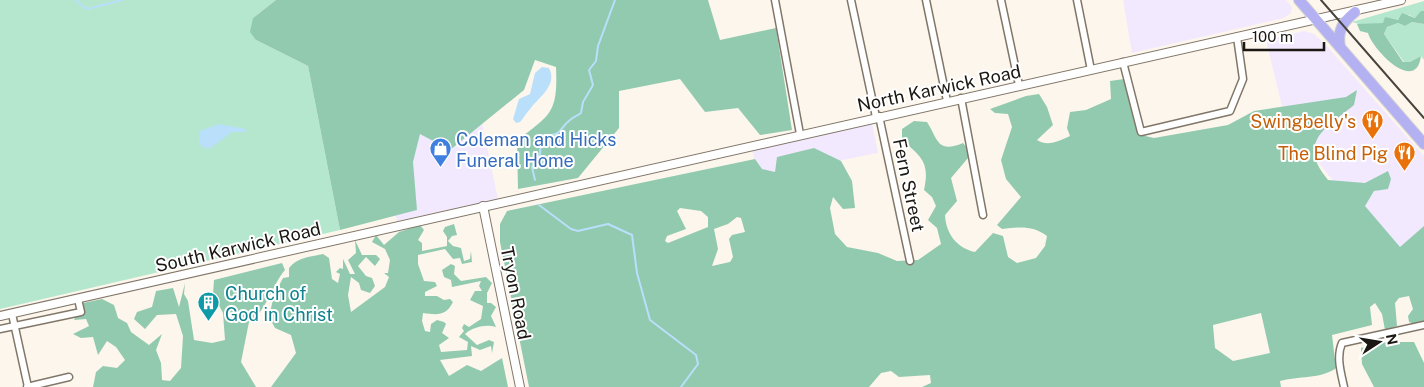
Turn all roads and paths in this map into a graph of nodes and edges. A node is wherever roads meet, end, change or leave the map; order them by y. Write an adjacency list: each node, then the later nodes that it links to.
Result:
1 (775, 0): 18 (street)
2 (851, 0): 17 (street, Fern Street)
3 (926, 0): 16 (street)
4 (1001, 0): 14 (street)
5 (1077, 0): 13 (street)
6 (1298, 0): 9 (main road)
7 (1401, 0): 8 (street, North Karwick Road)
8 (1355, 12): 9 (street, North Karwick Road); 11 (main road)
9 (1316, 20): 10 (street, North Karwick Road); 11 (main road)
10 (1237, 37): 12 (street, North Karwick Road); 12 (street)
11 (1340, 48): 19 (main road)
12 (1123, 62): 13 (street, North Karwick Road)
13 (1091, 70): 14 (street, North Karwick Road)
14 (1019, 85): 15 (street, North Karwick Road)
15 (961, 98): 16 (street, North Karwick Road); 21 (street)
16 (948, 101): 17 (street, North Karwick Road)
17 (877, 117): 18 (street, North Karwick Road); 22 (street, Fern Street)
18 (800, 134): 20 (street, North Karwick Road)
19 (1424, 144)
20 (483, 206): 23 (street, South Karwick Road); 31 (street, Tryon Road)
21 (983, 215)
22 (910, 260)
23 (78, 299): 24 (street, South Karwick Road); 27 (street)
24 (12, 314): 25 (street, South Karwick Road); 27 (street)
25 (0, 316)
26 (1424, 325): 32 (street)
27 (15, 326): 28 (street); 30 (street)
28 (0, 330)
29 (70, 377): 30 (street)
30 (28, 387)
31 (520, 387)
32 (1344, 387)

